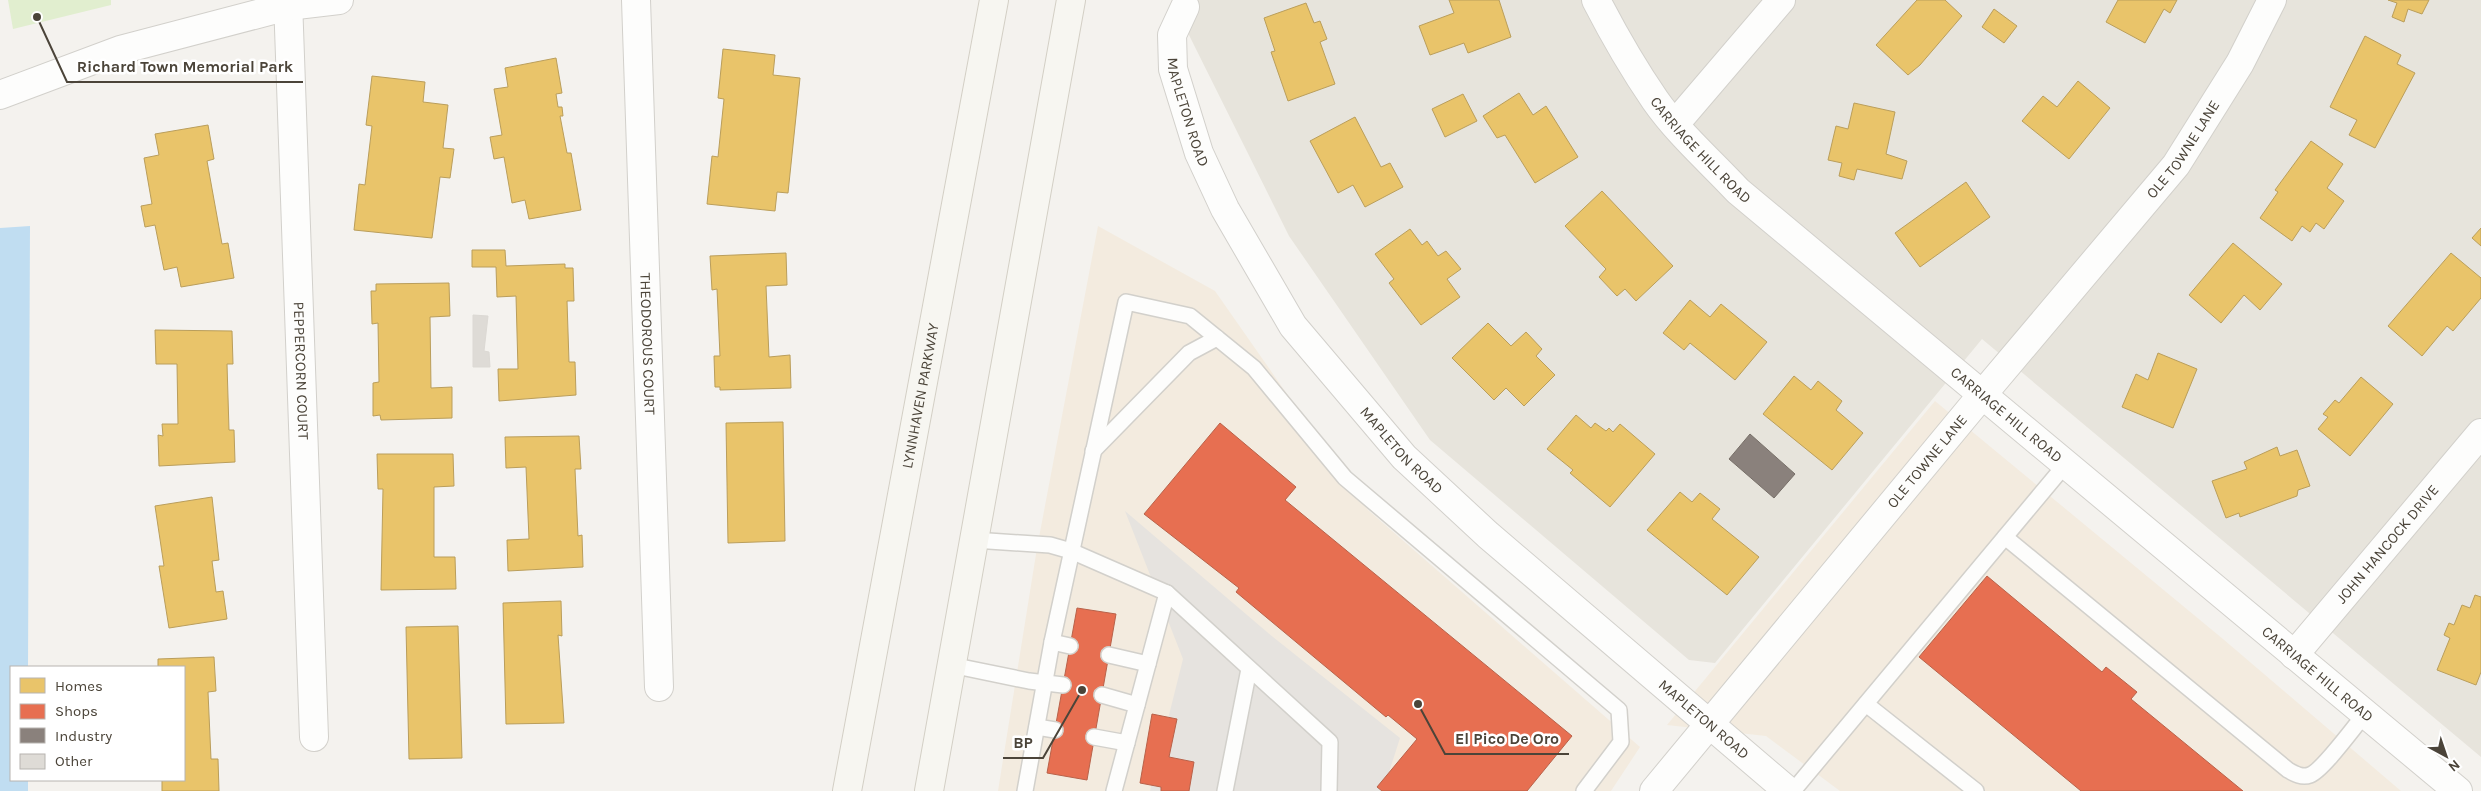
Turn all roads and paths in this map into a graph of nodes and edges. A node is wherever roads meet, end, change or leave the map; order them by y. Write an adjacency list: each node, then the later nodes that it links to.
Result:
1 (339, 0): 8 (street)
2 (636, 0): 30 (street, THEODOROUS COURT)
3 (994, 0): 41 (main road, LYNNHAVEN PARKWAY)
4 (1071, 0): 18 (main road)
5 (1596, 0): 11 (street, CARRIAGE HILL ROAD)
6 (1781, 0): 11 (street)
7 (2272, 0): 13 (street, OLE TOWNE LANE)
8 (288, 3): 10 (street); 38 (street, PEPPERCORN COURT)
9 (1185, 7): 35 (street, MAPLETON ROAD)
10 (0, 95)
11 (1674, 124): 13 (street, CARRIAGE HILL ROAD)
12 (1216, 338): 15 (lane); 15 (lane); 47 (lane)
13 (1982, 395): 16 (street, CARRIAGE HILL ROAD); 35 (street, OLE TOWNE LANE)
14 (2481, 433): 24 (street, JOHN HANCOCK DRIVE)
15 (1093, 451): 19 (lane)
16 (2065, 465): 17 (lane); 24 (street, CARRIAGE HILL ROAD)
17 (2005, 537): 32 (lane); 34 (lane)
18 (974, 540): 19 (lane); 26 (main road)
19 (1071, 551): 20 (lane); 21 (lane)
20 (1167, 594): 25 (lane); 27 (lane)
21 (1052, 642): 22 (lane); 28 (lane)
22 (1070, 646)
23 (1109, 655): 25 (lane)
24 (2294, 655): 34 (street, CARRIAGE HILL ROAD)
25 (1148, 664): 33 (lane)
26 (951, 665): 28 (lane); 42 (main road)
27 (1249, 668): 45 (lane); 46 (lane)
28 (1044, 682): 29 (lane); 36 (lane)
29 (1063, 685)
30 (659, 687)
31 (1102, 695): 33 (lane)
32 (1866, 704): 50 (lane); 51 (lane)
33 (1137, 705): 40 (lane)
34 (2365, 714): 52 (street, CARRIAGE HILL ROAD)
35 (1709, 724): 48 (street, OLE TOWNE LANE); 49 (street, MAPLETON ROAD)
36 (1036, 727): 37 (lane); 43 (lane)
37 (1055, 730)
38 (314, 737)
39 (1094, 737): 40 (lane)
40 (1127, 743): 44 (lane)
41 (847, 791)
42 (929, 791)
43 (1025, 791)
44 (1114, 791)
45 (1225, 791)
46 (1329, 791)
47 (1584, 791)
48 (1654, 791)
49 (1788, 791)
50 (1793, 791)
51 (1976, 791)
52 (2458, 791)

